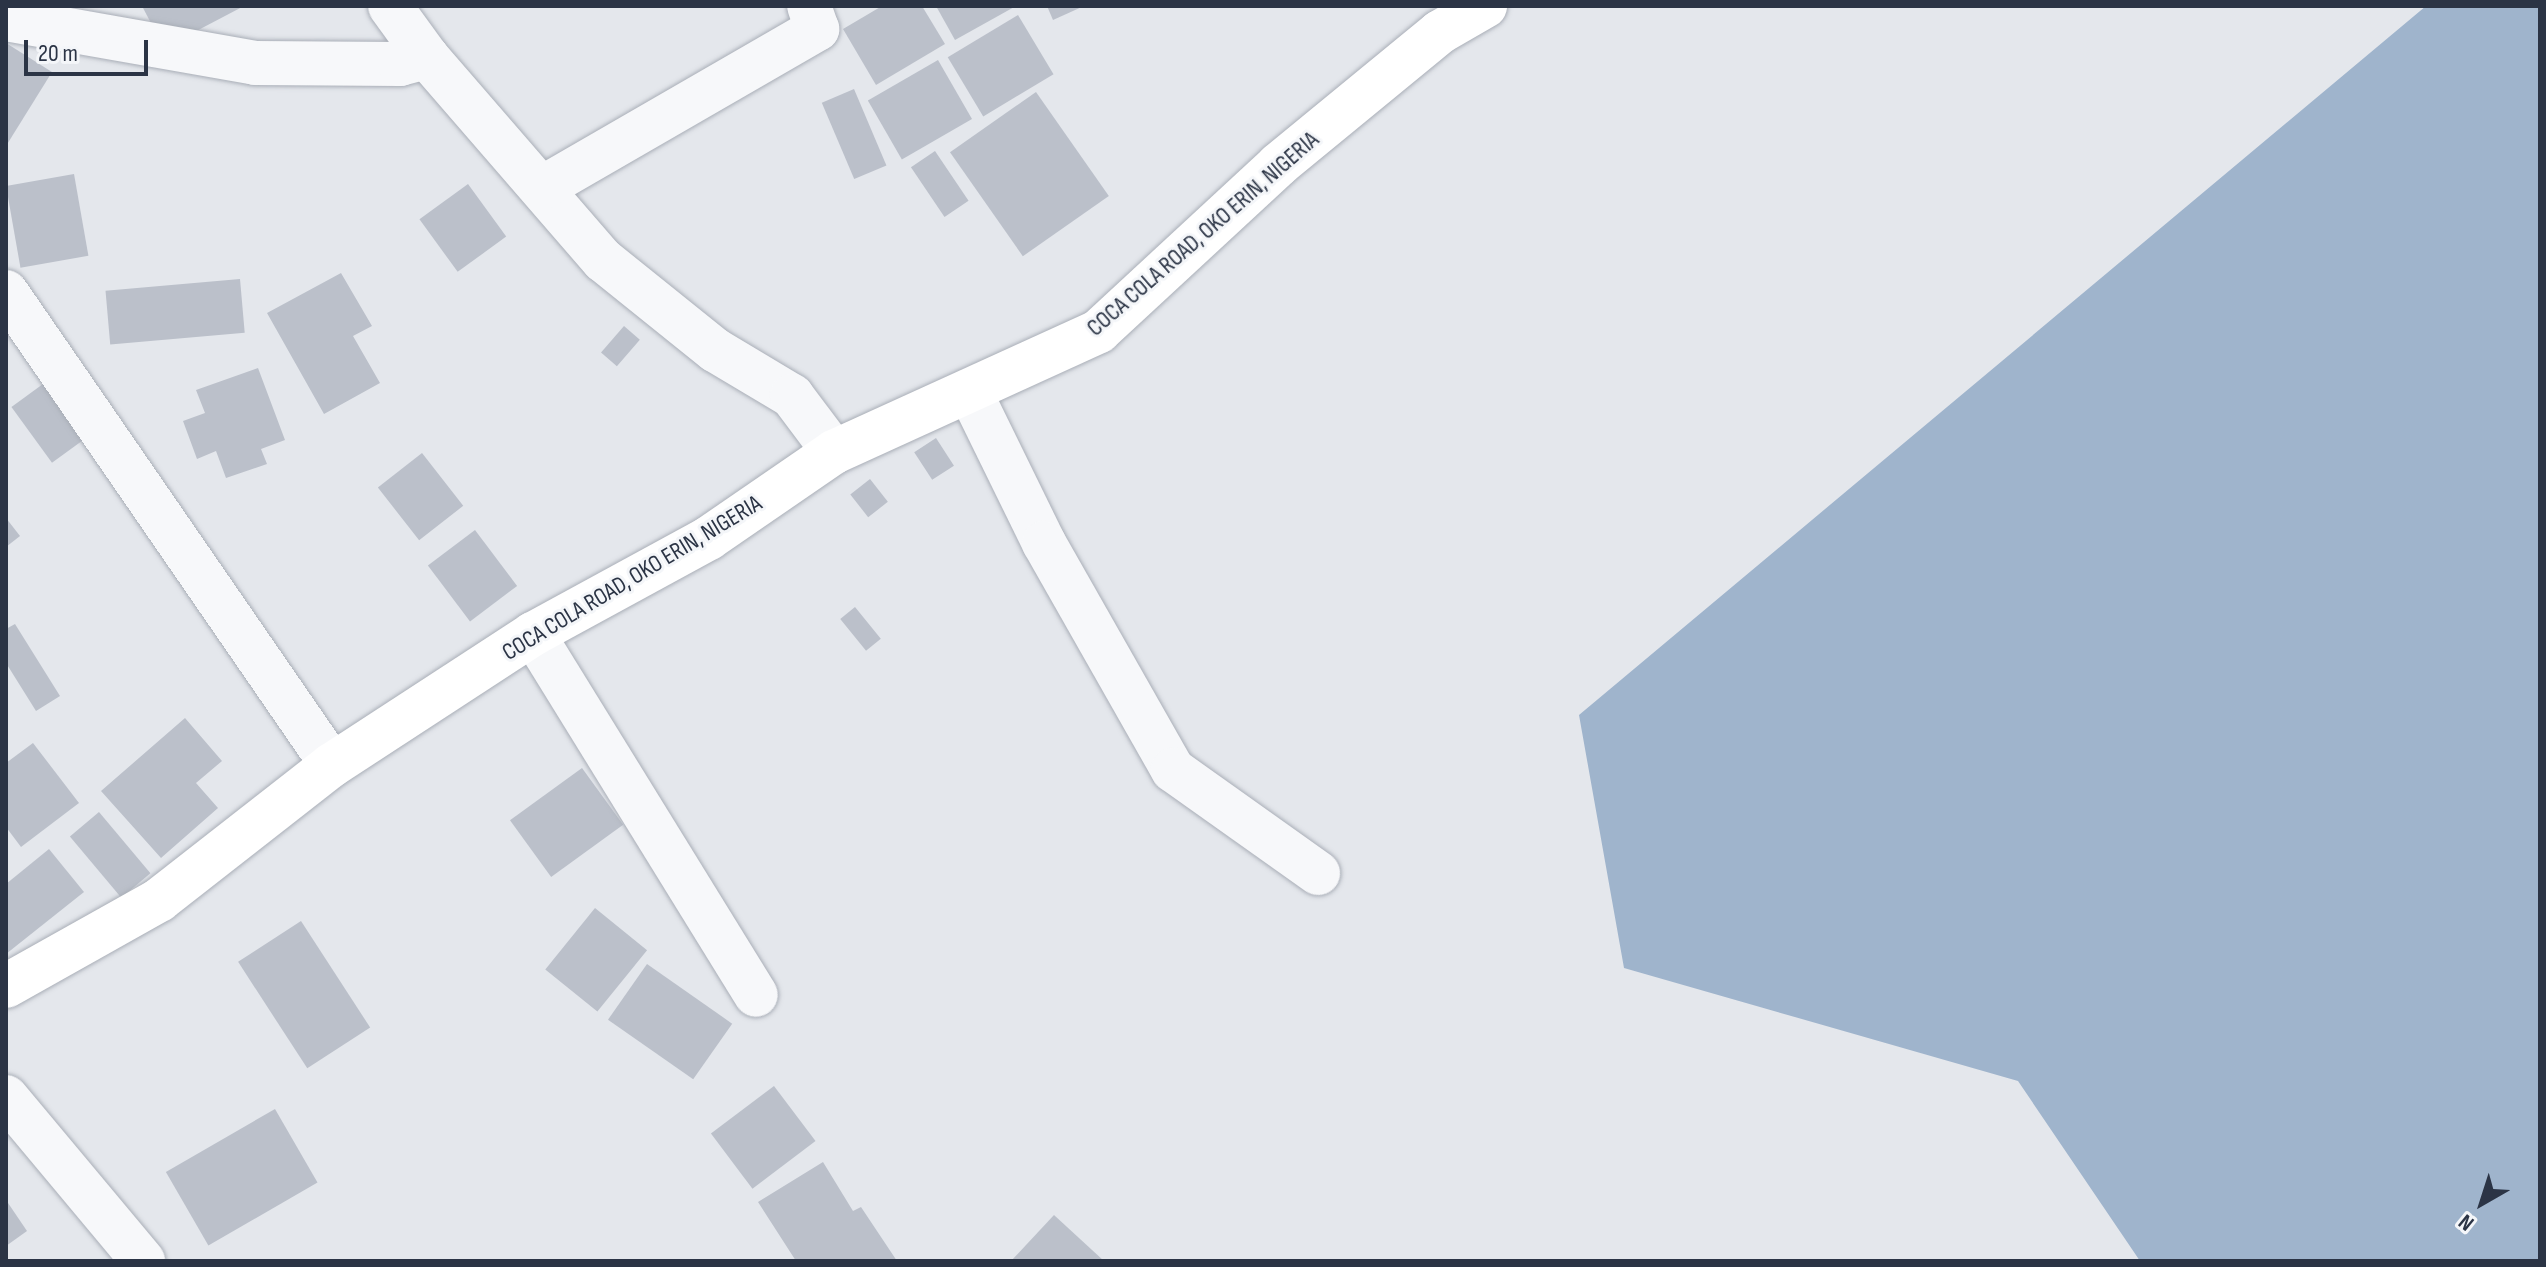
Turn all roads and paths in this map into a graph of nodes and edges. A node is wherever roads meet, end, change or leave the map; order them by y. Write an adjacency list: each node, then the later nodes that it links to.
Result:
1 (390, 6): 5 (street)
2 (809, 6): 6 (street)
3 (1485, 6): 8 (street, COCA COLA ROAD, OKO ERIN, NIGERIA)
4 (6, 19): 5 (street)
5 (427, 57): 6 (street)
6 (542, 188): 9 (street)
7 (6, 292): 11 (street)
8 (971, 394): 9 (street, COCA COLA ROAD, OKO ERIN, NIGERIA); 12 (street)
9 (834, 452): 10 (street, COCA COLA ROAD, OKO ERIN, NIGERIA)
10 (533, 634): 11 (street, COCA COLA ROAD, OKO ERIN, NIGERIA); 14 (street)
11 (332, 765): 13 (street, COCA COLA ROAD, OKO ERIN, NIGERIA)
12 (1318, 873)
13 (6, 986)
14 (756, 995)
15 (6, 1097): 16 (street)
16 (143, 1261)

